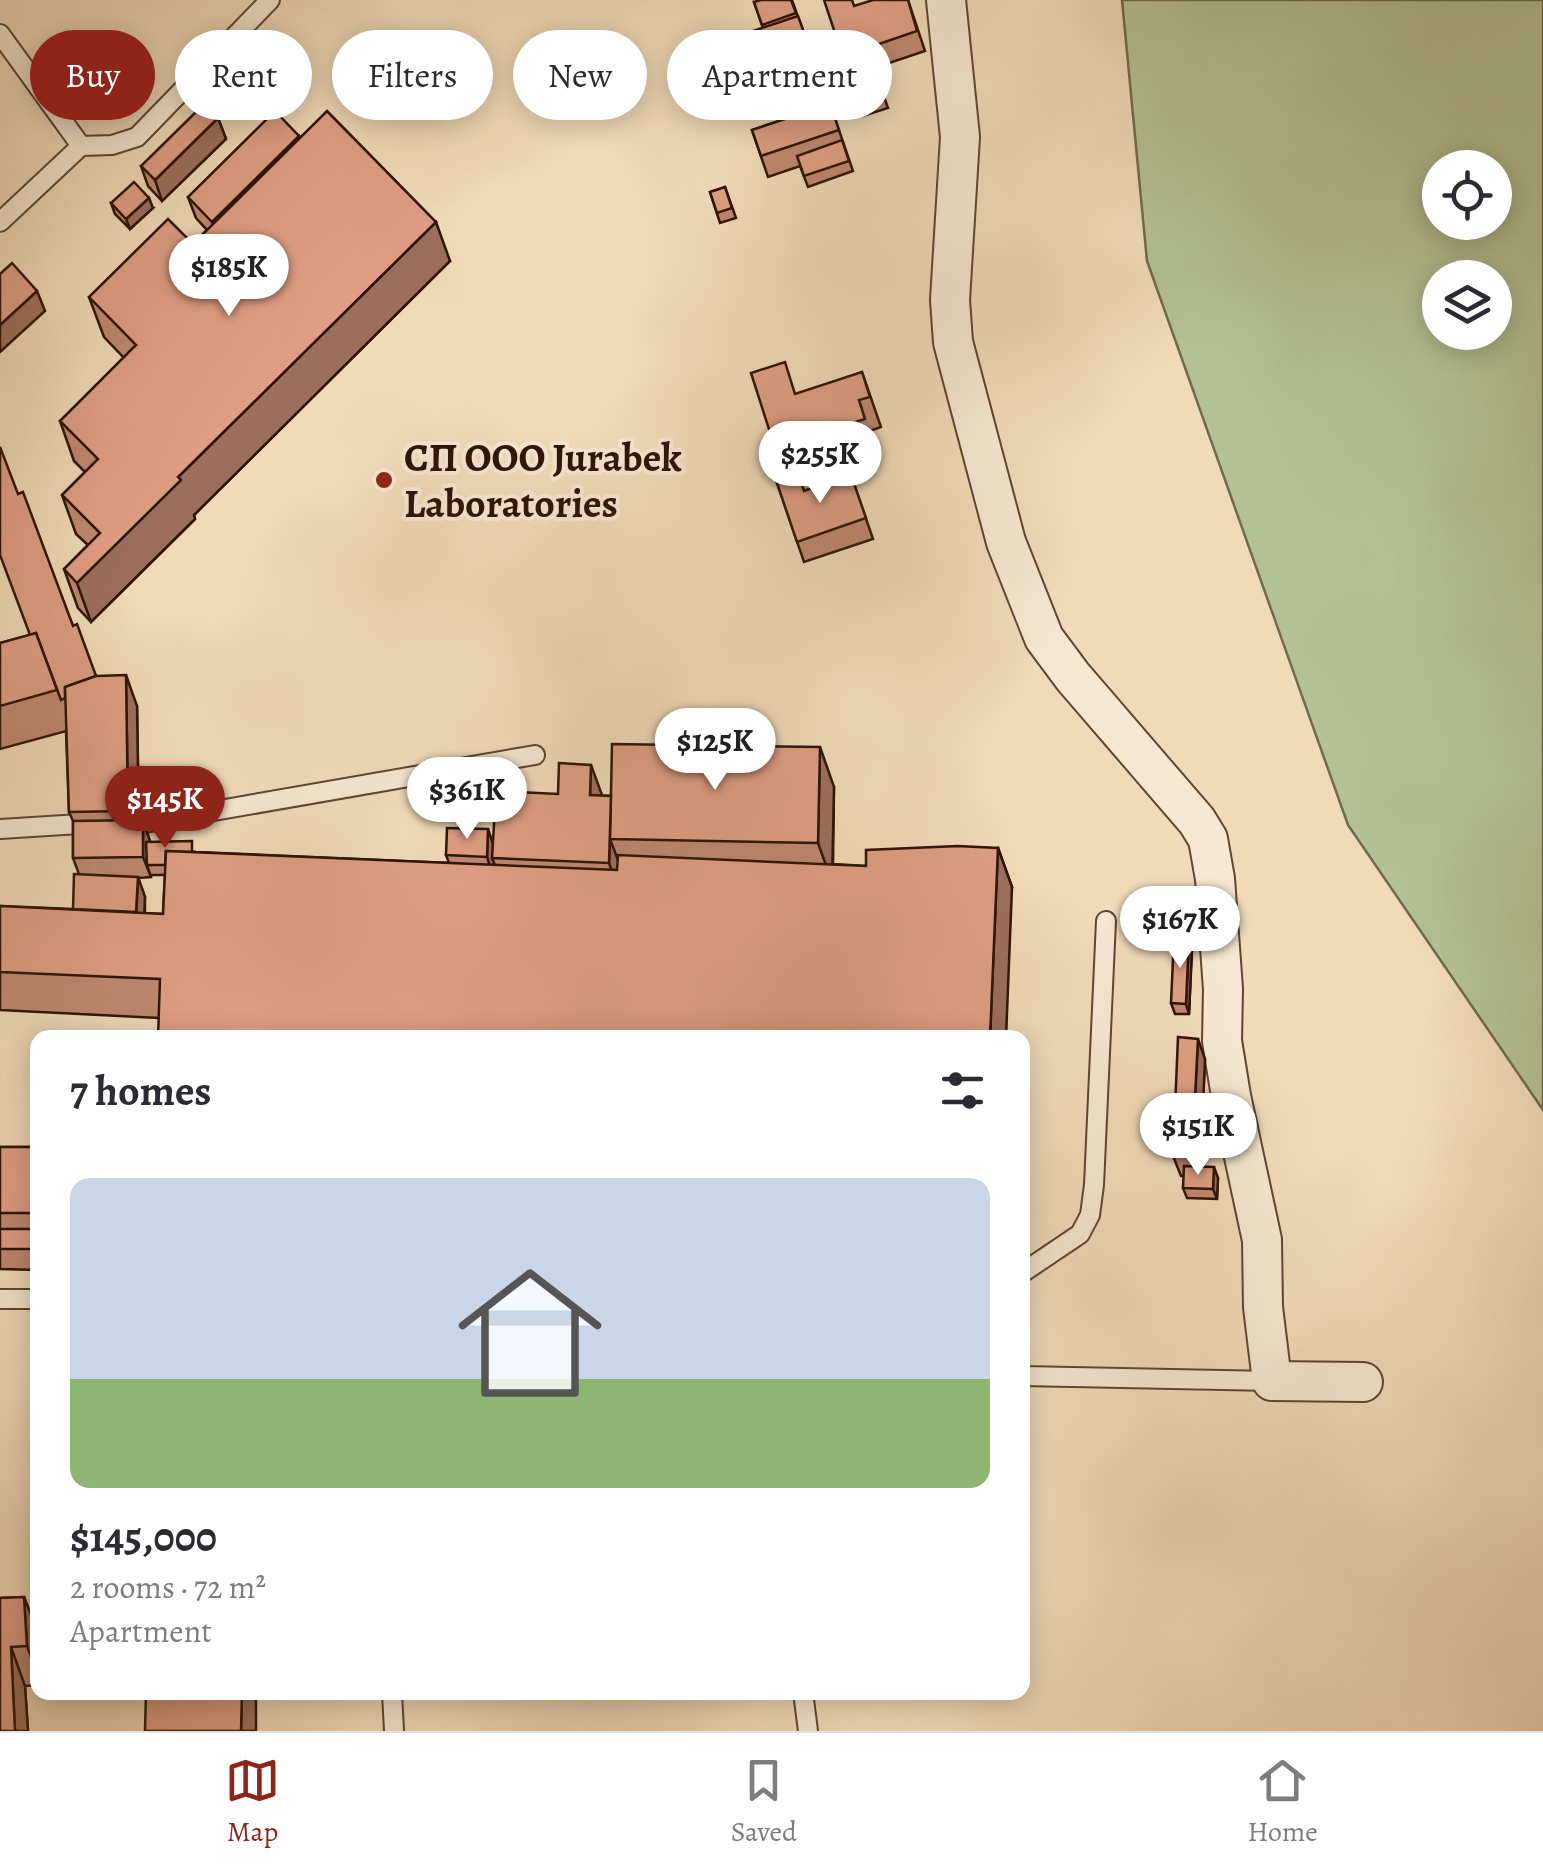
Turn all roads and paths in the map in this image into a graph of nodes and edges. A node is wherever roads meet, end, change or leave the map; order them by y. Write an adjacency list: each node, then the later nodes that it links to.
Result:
1 (270, 0): 4 (lane)
2 (946, 0): 15 (street)
3 (0, 34): 4 (lane)
4 (81, 146): 5 (lane)
5 (0, 222)
6 (535, 755): 8 (lane)
7 (80, 824): 9 (lane)
8 (138, 824)
9 (0, 829)
10 (1106, 921): 11 (lane)
11 (1030, 1268)
12 (0, 1298): 13 (lane)
13 (30, 1299)
14 (1030, 1376): 15 (lane)
15 (1272, 1380): 16 (street)
16 (1362, 1382)
17 (392, 1700): 19 (lane)
18 (804, 1700): 20 (lane)
19 (394, 1731)
20 (808, 1731)

